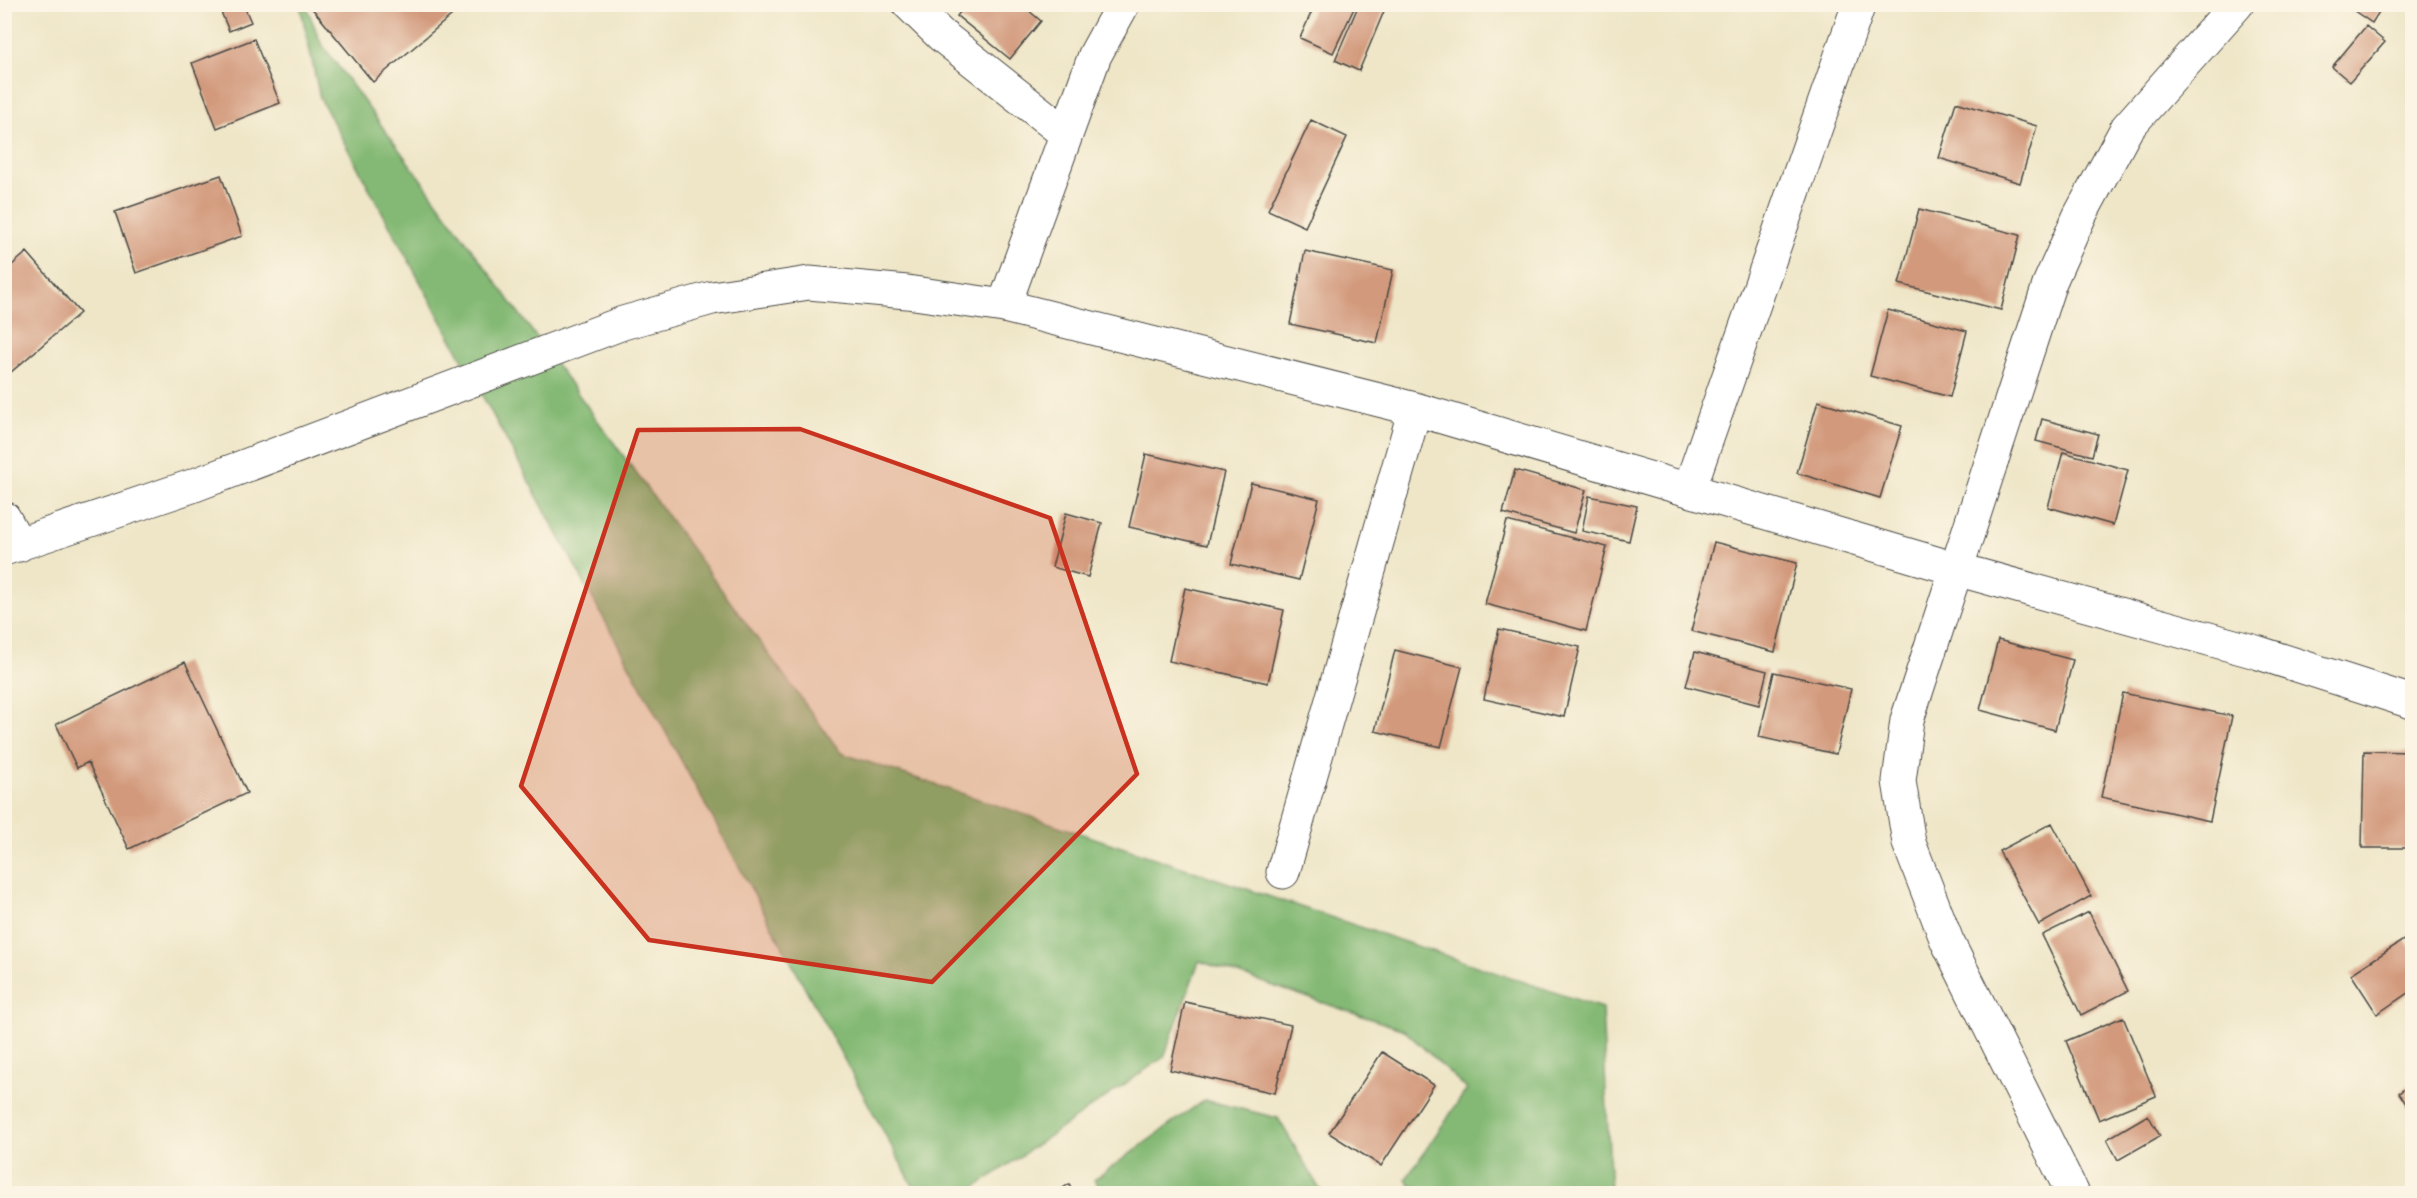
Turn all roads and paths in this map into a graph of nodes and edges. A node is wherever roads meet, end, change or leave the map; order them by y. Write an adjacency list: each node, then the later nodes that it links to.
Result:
1 (909, 4): 5 (street)
2 (1123, 4): 5 (street)
3 (1859, 4): 8 (street)
4 (2237, 4): 10 (street)
5 (1065, 134): 6 (street)
6 (1004, 306): 7 (street); 9 (street)
7 (1416, 409): 8 (street); 12 (street)
8 (1689, 489): 10 (street)
9 (9, 538)
10 (1956, 569): 11 (street); 13 (street)
11 (2412, 702)
12 (1283, 872)
13 (2073, 1194)

